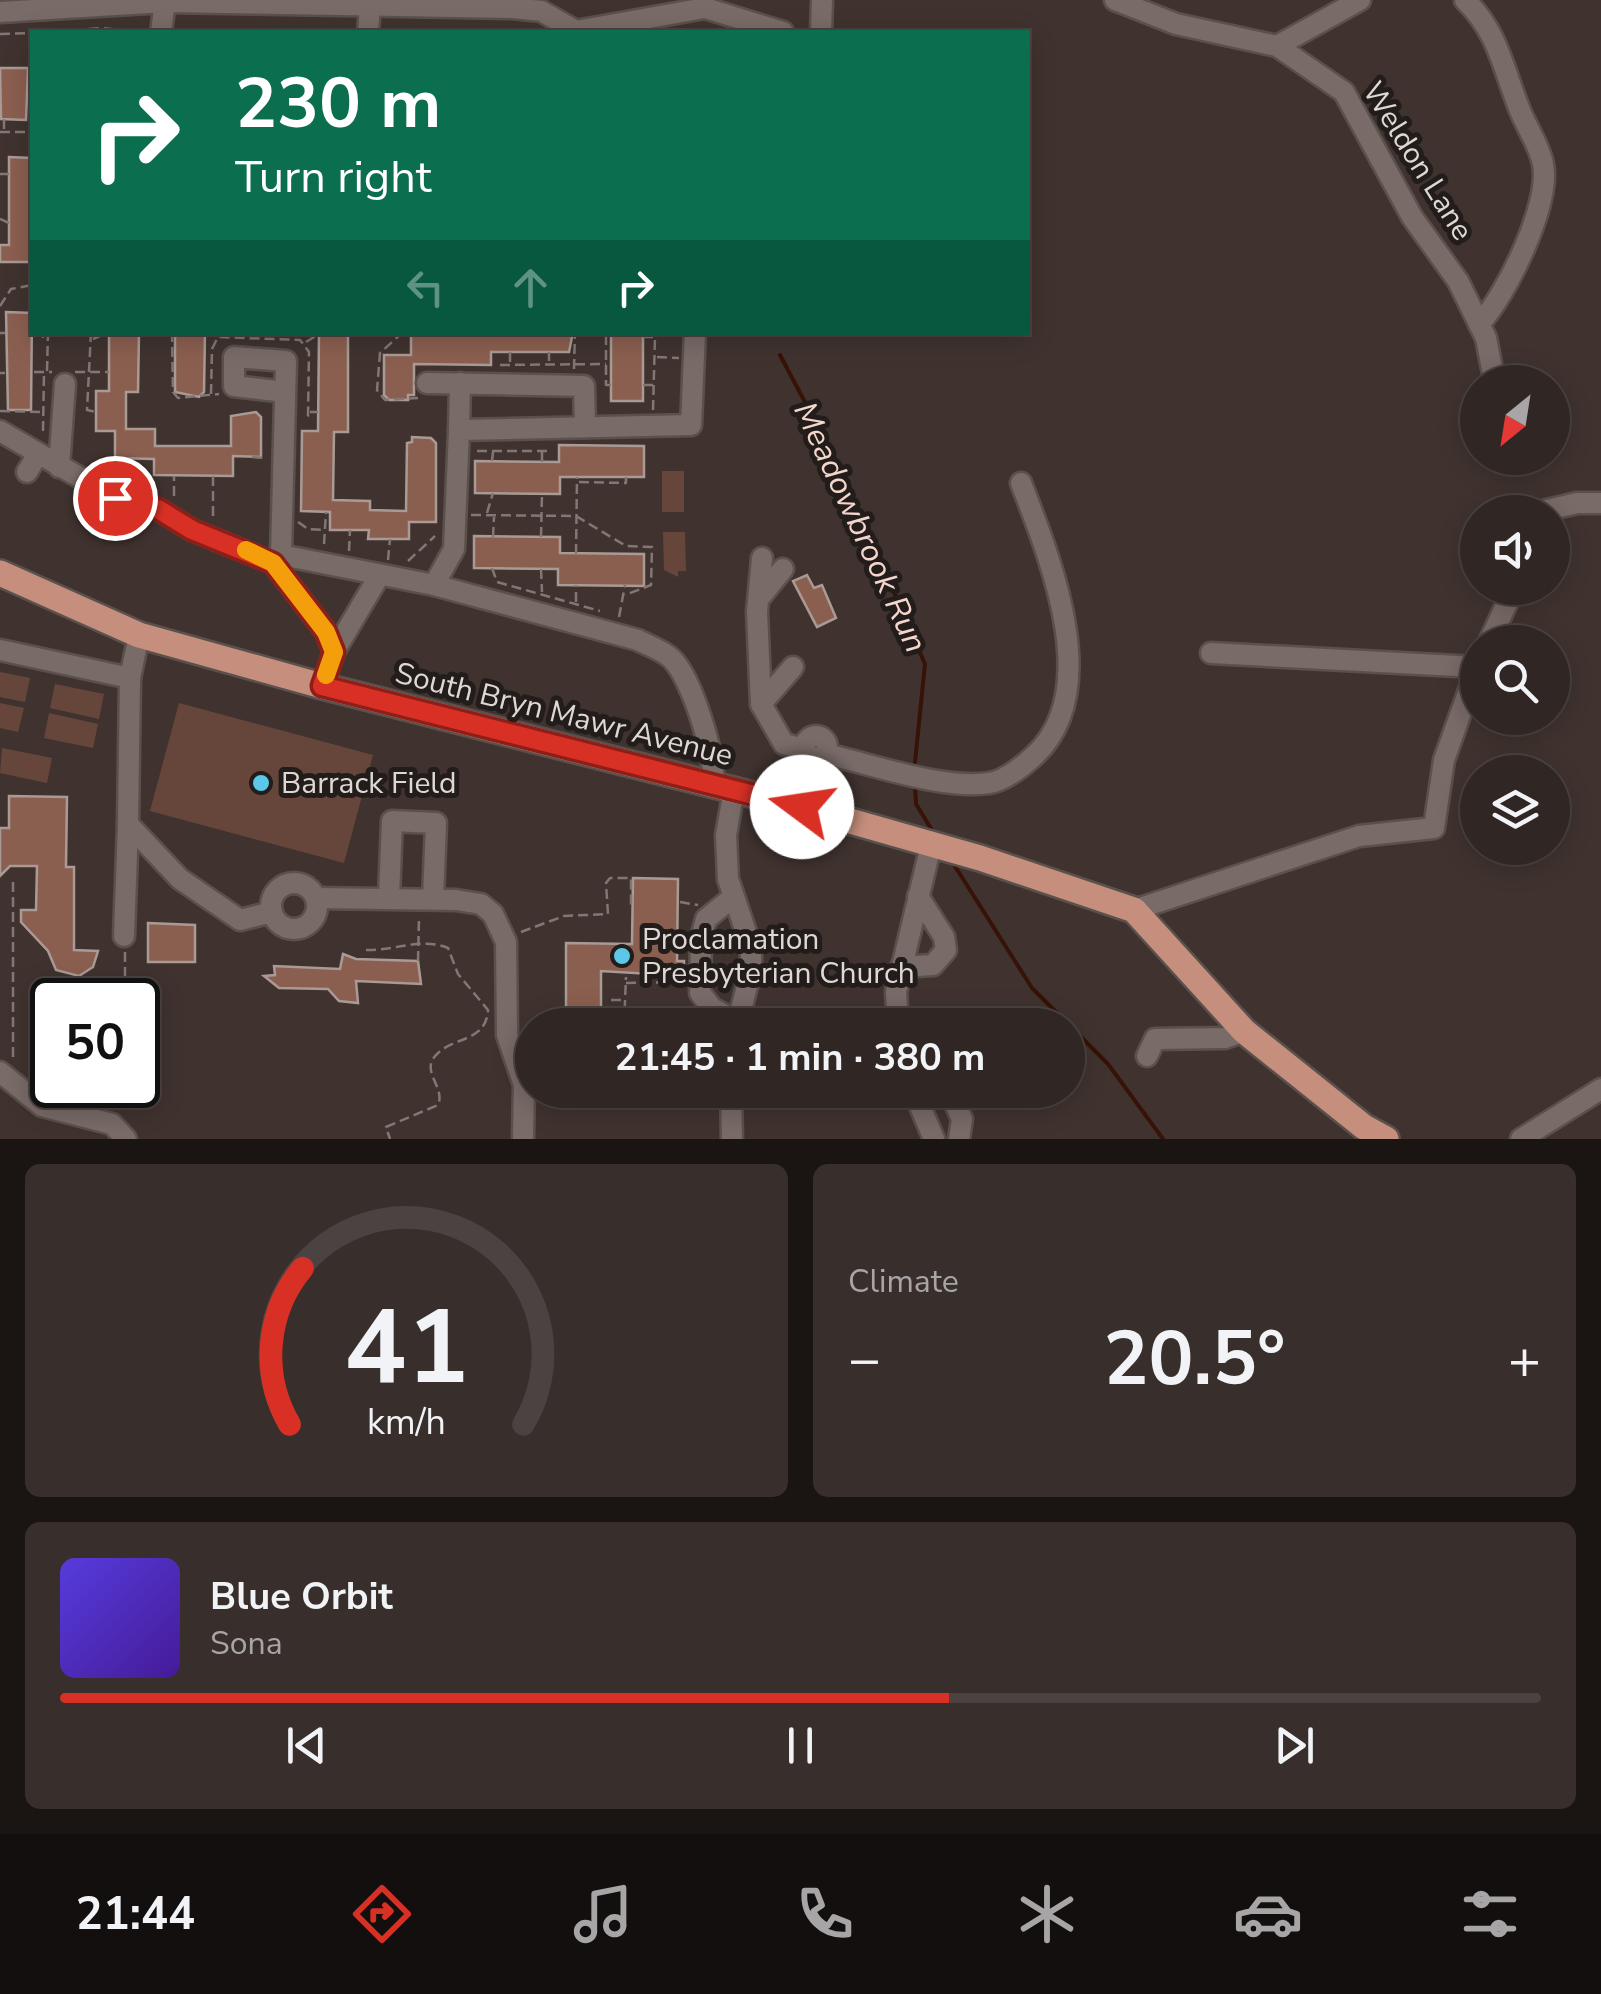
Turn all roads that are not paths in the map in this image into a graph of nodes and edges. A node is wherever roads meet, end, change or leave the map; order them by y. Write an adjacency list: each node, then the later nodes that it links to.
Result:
1 (822, 0): 13 (street)
2 (1115, 0): 14 (street, Weldon Lane)
3 (1360, 0): 14 (street)
4 (1466, 0): 15 (street)
5 (165, 2): 6 (street); 7 (street); 8 (street)
6 (370, 5): 9 (street); 10 (street)
7 (0, 12)
8 (161, 30)
9 (368, 30)
10 (573, 30)
11 (587, 30): 12 (street)
12 (777, 30)
13 (821, 30)
14 (1277, 46): 15 (street, Weldon Lane)
15 (1479, 324): 17 (street, Weldon Lane)
16 (695, 335): 22 (street)
17 (1490, 365)
18 (460, 383): 20 (street); 22 (street); 23 (street)
19 (65, 384): 25 (street)
20 (423, 390)
21 (285, 392): 30 (street)
22 (584, 427): 23 (street)
23 (459, 430): 34 (street)
24 (0, 431): 25 (street)
25 (42, 462): 30 (street)
26 (1021, 483): 46 (street)
27 (1601, 503): 28 (street)
28 (1570, 505)
29 (762, 558): 35 (street)
30 (277, 559): 31 (street); 38 (street)
31 (377, 567): 34 (street); 38 (street)
32 (784, 569): 35 (street)
33 (0, 574): 36 (main road, South Bryn Mawr Avenue)
34 (434, 586): 47 (street)
35 (758, 602): 44 (street)
36 (138, 635): 42 (street); 43 (main road, South Bryn Mawr Avenue)
37 (0, 650): 42 (street)
38 (334, 652): 43 (street)
39 (1210, 653): 40 (street)
40 (1460, 665)
41 (794, 667): 44 (street)
42 (130, 678): 49 (street)
43 (322, 686): 47 (main road, South Bryn Mawr Avenue)
44 (760, 704): 46 (street)
45 (1460, 714): 56 (street)
46 (814, 753): 48 (street)
47 (724, 788): 48 (main road, South Bryn Mawr Avenue); 54 (street)
48 (802, 807): 50 (main road, South Bryn Mawr Avenue)
49 (128, 824): 57 (street); 58 (street)
50 (935, 846): 51 (street); 56 (main road, South Bryn Mawr Avenue)
51 (918, 896): 59 (street); 59 (street)
52 (316, 898): 53 (street); 57 (street); 57 (street)
53 (389, 898): 55 (street); 55 (street)
54 (732, 898): 60 (street); 61 (street)
55 (426, 899): 72 (street)
56 (1134, 910): 63 (main road, South Bryn Mawr Avenue)
57 (272, 912)
58 (124, 936)
59 (901, 967): 62 (street)
60 (712, 1008)
61 (741, 1008)
62 (899, 1008)
63 (1244, 1031): 64 (street); 70 (main road, South Bryn Mawr Avenue)
64 (1146, 1056)
65 (6, 1079): 71 (street)
66 (1601, 1089): 76 (street)
67 (731, 1108): 73 (street)
68 (921, 1108): 74 (street)
69 (957, 1108): 75 (street)
70 (1369, 1135)
71 (126, 1139)
72 (522, 1139)
73 (732, 1139)
74 (934, 1139)
75 (959, 1139)
76 (1521, 1139)

